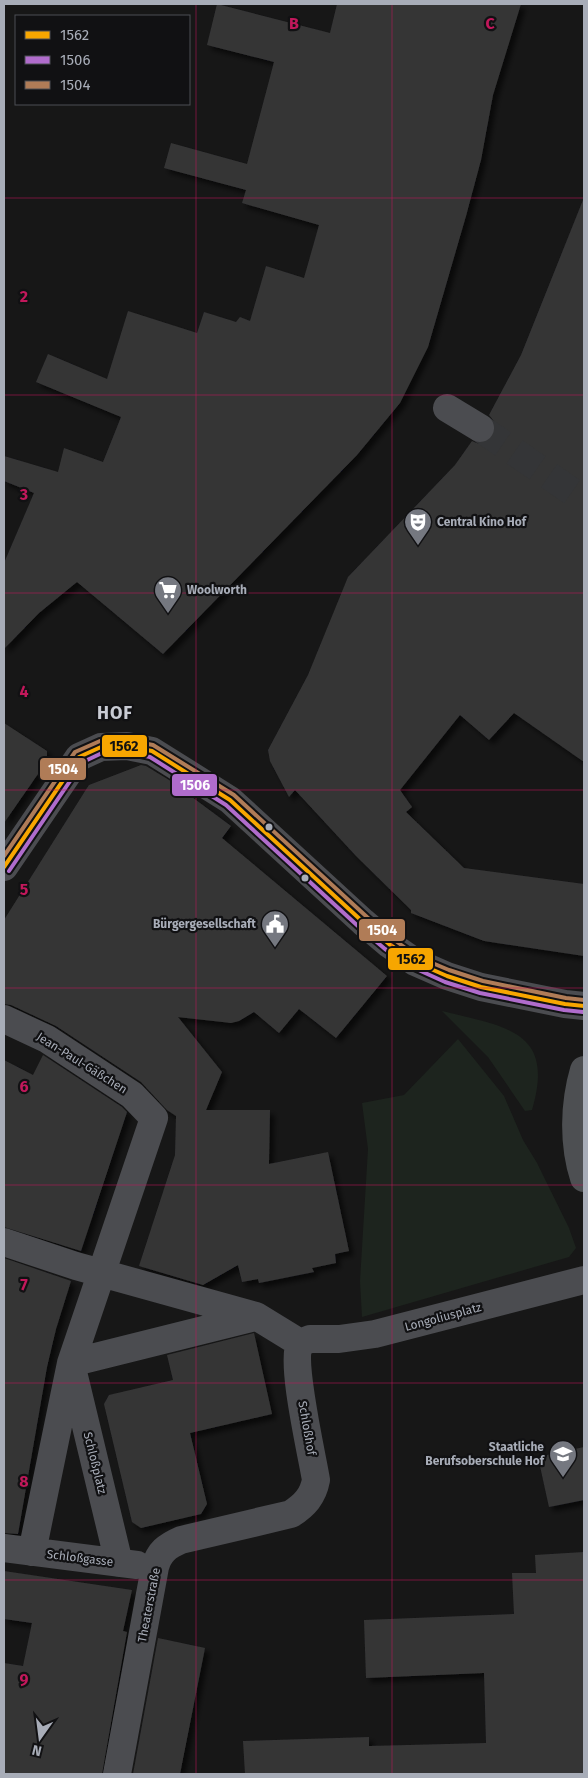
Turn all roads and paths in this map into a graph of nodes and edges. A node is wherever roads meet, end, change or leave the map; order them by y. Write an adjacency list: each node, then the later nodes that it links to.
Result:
1 (447, 408): 2 (street)
2 (480, 428)
3 (4, 867): 4 (street)
4 (584, 1006)
5 (4, 1019): 9 (street, Jean-Paul-Gäßchen)
6 (584, 1070): 7 (main road)
7 (584, 1178)
8 (4, 1242): 9 (street)
9 (101, 1273): 11 (street); 13 (street)
10 (584, 1280): 12 (street, Longoliusplatz)
11 (256, 1316): 12 (street); 13 (street)
12 (300, 1343): 14 (street, Schloßhof)
13 (71, 1363): 16 (street); 17 (street, Schloßplatz)
14 (301, 1508): 18 (street, Theaterstraße)
15 (4, 1548): 16 (street, Schloßgasse)
16 (32, 1552): 17 (street, Schloßgasse)
17 (119, 1562): 18 (street, Schloßgasse)
18 (155, 1567): 19 (street, Theaterstraße)
19 (117, 1774)

